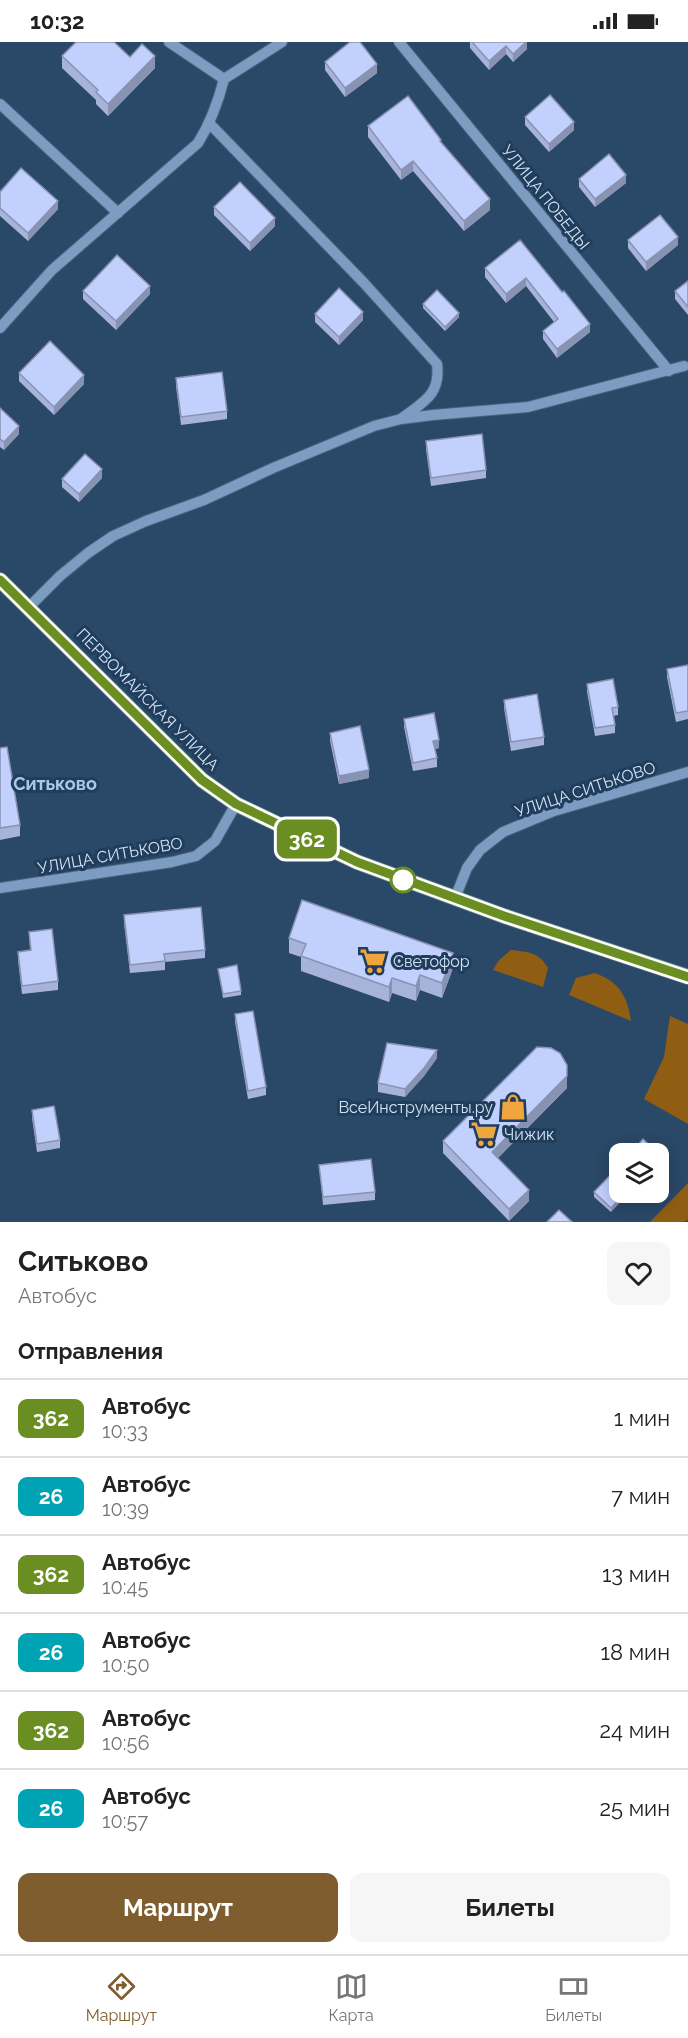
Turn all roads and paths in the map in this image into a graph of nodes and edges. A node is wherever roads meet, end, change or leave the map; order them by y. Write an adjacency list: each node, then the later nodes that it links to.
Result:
1 (169, 42): 4 (street)
2 (282, 42): 4 (street)
3 (399, 42): 10 (street, УЛИЦА ПОБЕДЫ)
4 (224, 80): 6 (street)
5 (0, 104): 7 (street)
6 (210, 124): 7 (street); 11 (street)
7 (118, 213): 8 (street)
8 (0, 328)
9 (684, 366): 10 (street)
10 (669, 371): 11 (street)
11 (401, 419): 13 (street)
12 (0, 580): 13 (main road, ПЕРВОМАЙСКАЯ УЛИЦА)
13 (29, 607): 15 (main road, ПЕРВОМАЙСКАЯ УЛИЦА)
14 (688, 772): 17 (street, УЛИЦА СИТЬКОВО)
15 (236, 804): 16 (street, УЛИЦА СИТЬКОВО); 17 (main road, ПЕРВОМАЙСКАЯ УЛИЦА)
16 (0, 888)
17 (455, 898): 18 (main road, ПЕРВОМАЙСКАЯ УЛИЦА)
18 (688, 977)

